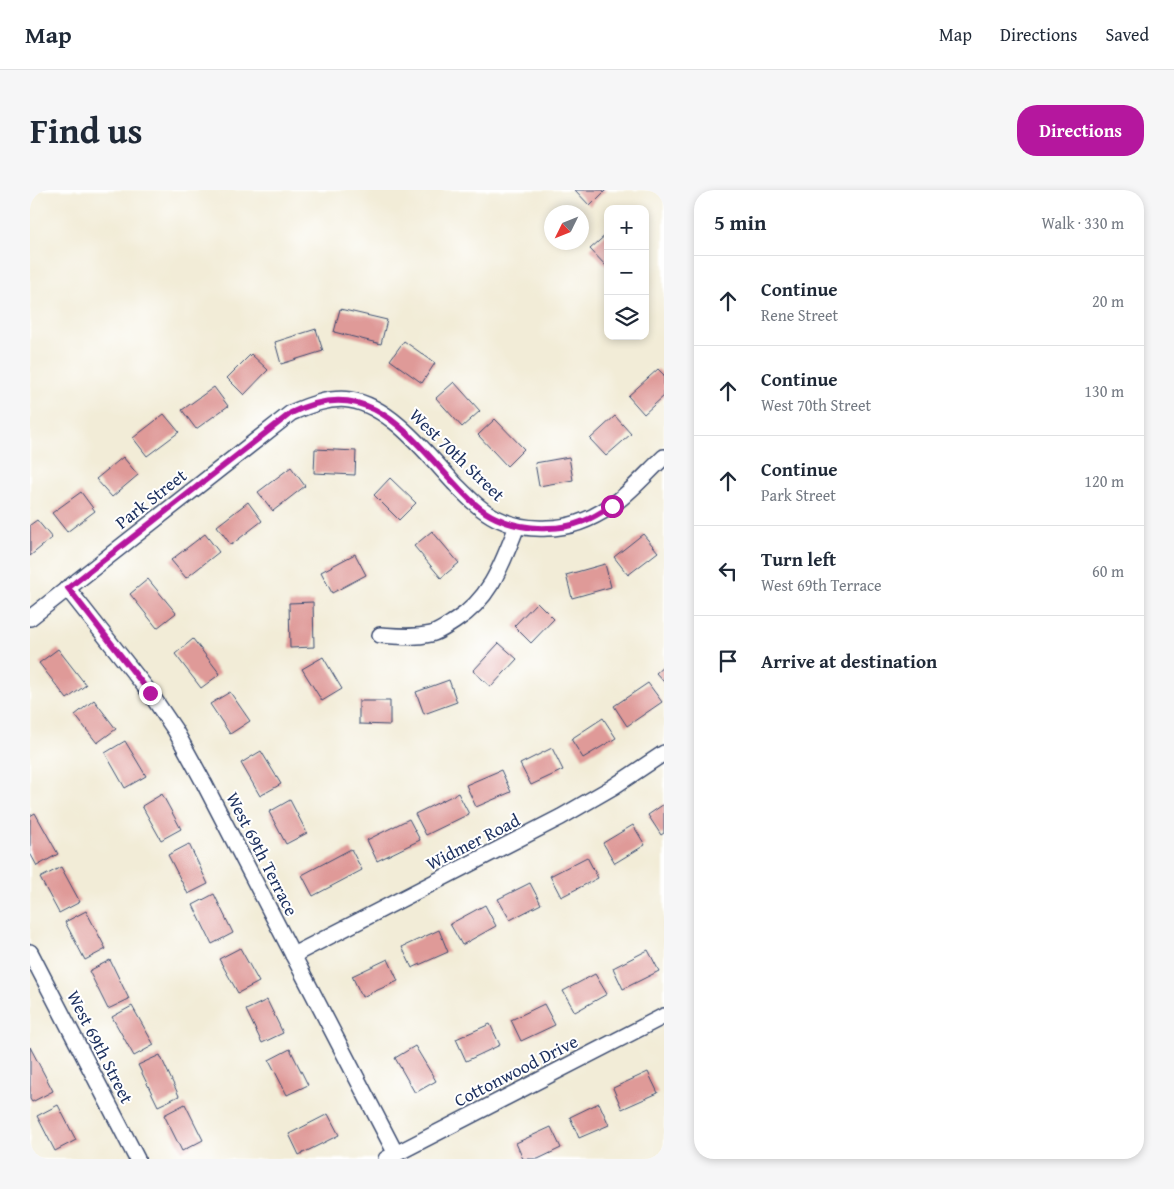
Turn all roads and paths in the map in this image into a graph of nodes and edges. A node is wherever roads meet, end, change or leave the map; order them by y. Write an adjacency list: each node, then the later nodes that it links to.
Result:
1 (296, 411): 3 (street, West 70th Street); 4 (street, Park Street)
2 (664, 457): 3 (street, West 70th Street)
3 (517, 526): 6 (street)
4 (68, 588): 5 (street, Park Street); 9 (street, West 69th Terrace)
5 (30, 618)
6 (380, 635)
7 (664, 753): 9 (street, Widmer Road)
8 (30, 952): 12 (street, West 69th Street)
9 (293, 955): 11 (street, West 69th Terrace)
10 (664, 1016): 11 (street, Cottonwood Drive)
11 (391, 1156)
12 (137, 1159)

